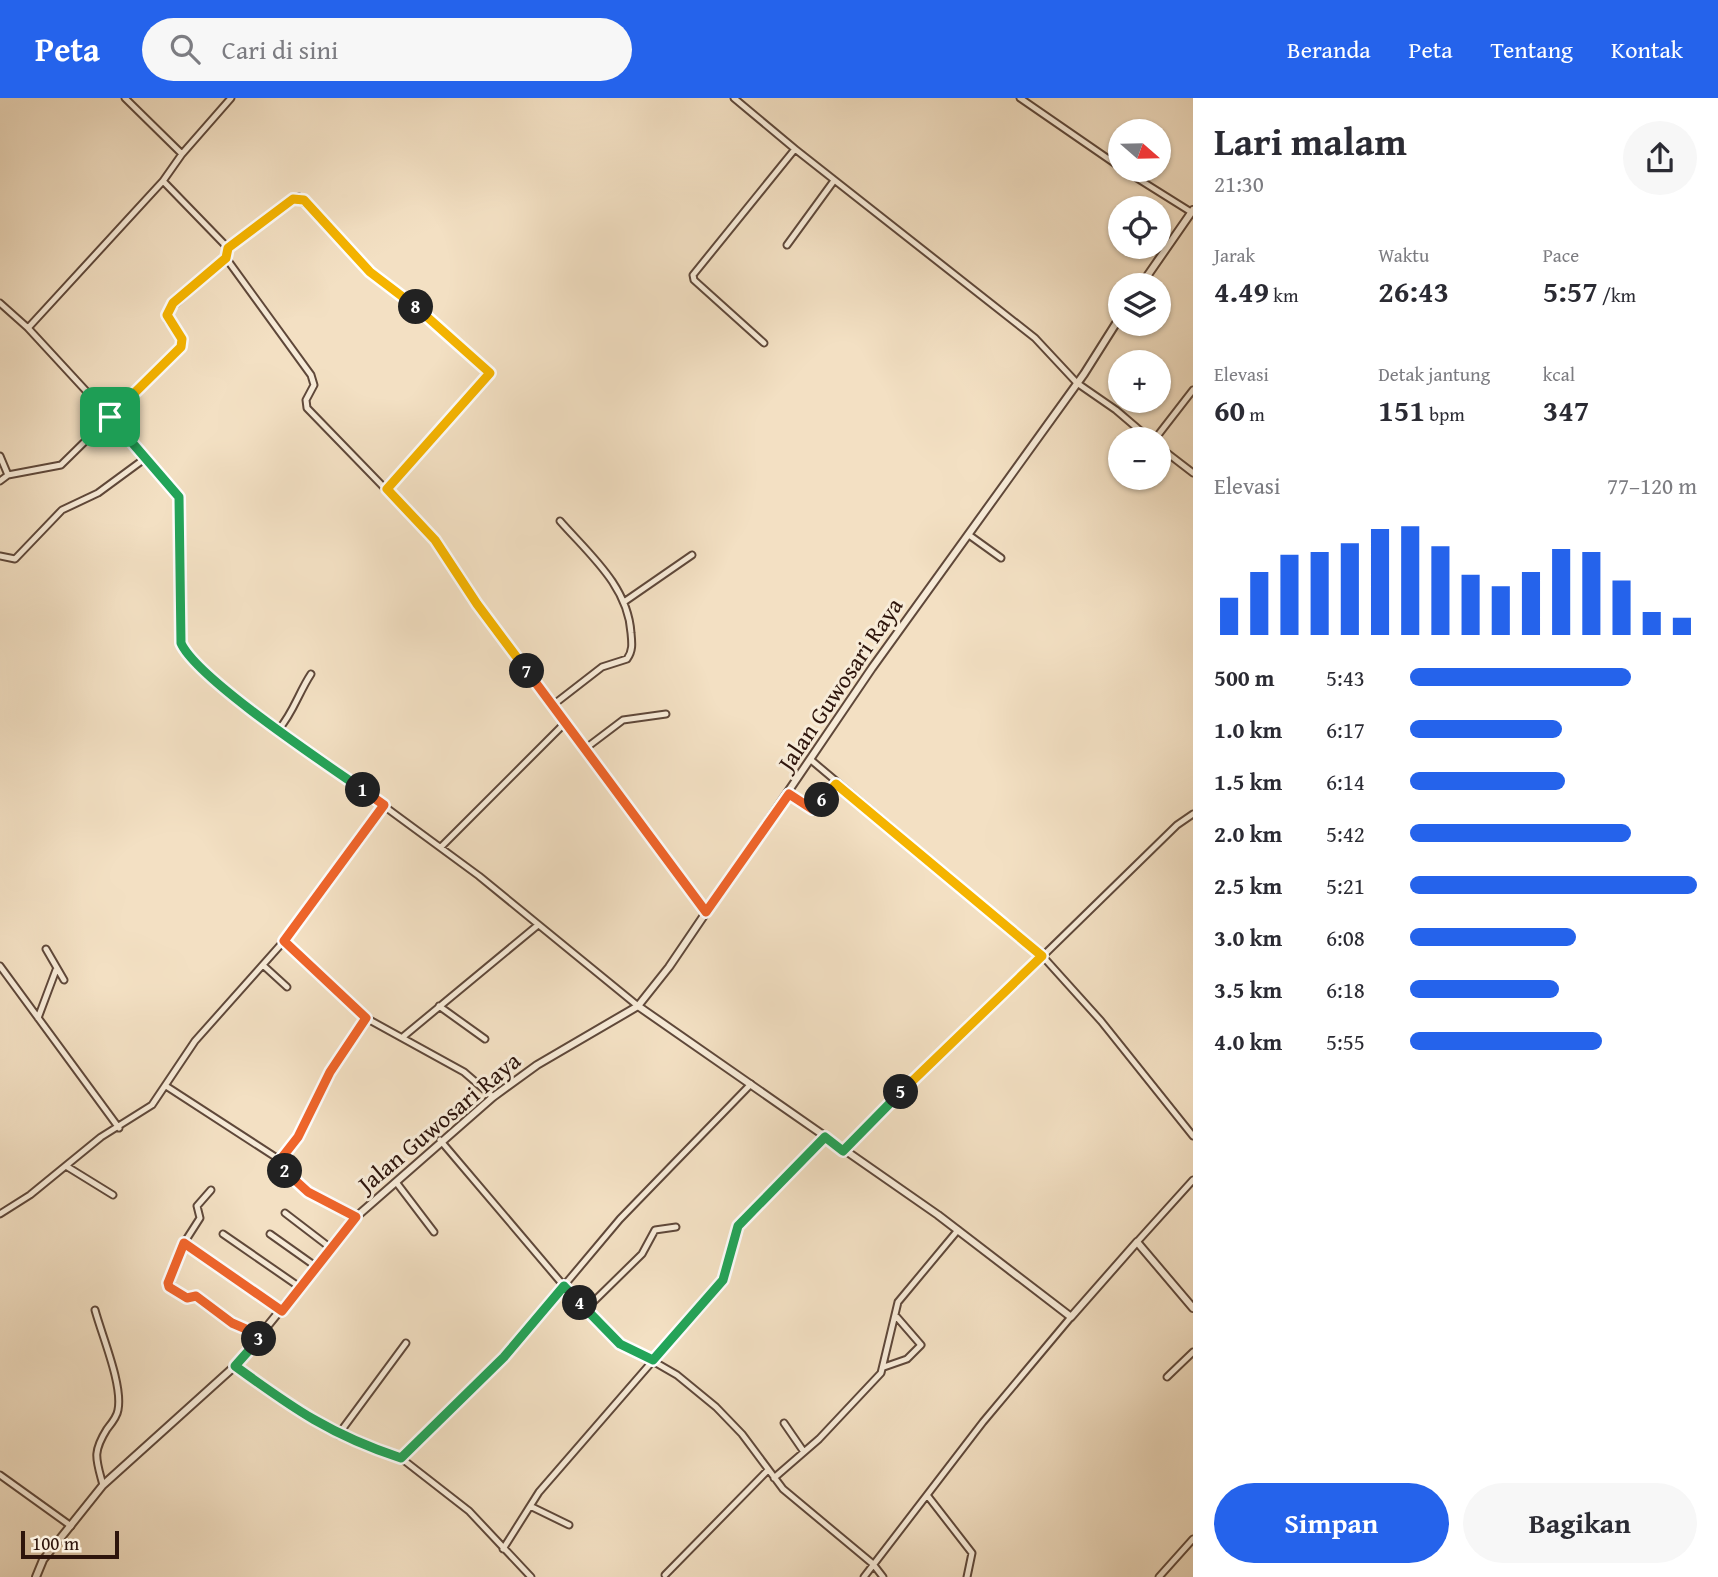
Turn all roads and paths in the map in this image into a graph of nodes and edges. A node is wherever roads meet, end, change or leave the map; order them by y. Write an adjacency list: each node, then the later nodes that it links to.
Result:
1 (125, 98): 6 (street)
2 (231, 98): 6 (street)
3 (734, 98): 5 (street)
4 (1020, 98): 7 (street)
5 (795, 149): 9 (street); 19 (street)
6 (182, 154): 8 (street)
7 (1108, 159)
8 (163, 181): 13 (street); 17 (street)
9 (834, 182): 12 (street); 20 (street)
10 (1143, 182): 11 (street)
11 (1192, 212): 15 (street)
12 (786, 245)
13 (228, 248): 14 (street); 31 (street)
14 (226, 258): 22 (street); 31 (street)
15 (1149, 273)
16 (0, 303): 17 (street)
17 (28, 328): 22 (street)
18 (1108, 335): 20 (street, Jalan Guwosari Raya)
19 (764, 343)
20 (1077, 383): 23 (street); 33 (street, Jalan Guwosari Raya)
21 (1193, 390): 24 (street)
22 (110, 417): 27 (street); 29 (street)
23 (1138, 427)
24 (1163, 427)
25 (0, 456): 29 (street)
26 (1171, 456): 28 (street)
27 (147, 457): 35 (street); 42 (street)
28 (1193, 473)
29 (8, 475): 30 (street)
30 (0, 481)
31 (387, 489): 39 (street)
32 (560, 521): 37 (street)
33 (968, 535): 36 (street); 44 (street, Jalan Guwosari Raya)
34 (692, 555): 37 (street)
35 (0, 556)
36 (1001, 558)
37 (624, 602): 39 (street)
38 (311, 674): 42 (street)
39 (553, 705): 41 (street)
40 (666, 714): 43 (street)
41 (566, 722): 43 (street); 49 (street)
42 (279, 729): 47 (street)
43 (586, 748): 50 (street)
44 (811, 760): 45 (street); 46 (street, Jalan Guwosari Raya)
45 (836, 784): 46 (street); 54 (street)
46 (789, 794): 50 (street, Jalan Guwosari Raya)
47 (384, 805): 49 (street); 52 (street)
48 (1193, 814): 54 (street)
49 (441, 847): 51 (street)
50 (706, 912): 61 (street, Jalan Guwosari Raya)
51 (538, 925): 60 (street); 61 (street)
52 (284, 941): 56 (street); 63 (street)
53 (46, 949): 57 (street)
54 (1042, 956): 70 (street); 73 (street)
55 (0, 966): 62 (street)
56 (264, 966): 59 (street); 67 (street)
57 (56, 970): 58 (street); 62 (street)
58 (64, 980)
59 (287, 987)
60 (439, 1006): 64 (street); 65 (street)
61 (638, 1006): 66 (street); 68 (street, Jalan Guwosari Raya)
62 (38, 1018): 69 (street)
63 (366, 1018): 64 (street); 74 (street)
64 (404, 1036): 68 (street)
65 (485, 1039)
66 (751, 1084): 71 (street); 92 (street)
67 (166, 1086): 69 (street); 74 (street)
68 (493, 1097): 72 (street, Jalan Guwosari Raya)
69 (119, 1128): 75 (street)
70 (1193, 1136)
71 (825, 1137): 73 (street); 103 (street)
72 (440, 1140): 77 (street, Jalan Guwosari Raya); 92 (street)
73 (843, 1151): 84 (street)
74 (280, 1160): 82 (street)
75 (66, 1166): 79 (street); 81 (street)
76 (1193, 1180): 88 (street)
77 (396, 1182): 82 (street, Jalan Guwosari Raya); 85 (street)
78 (211, 1190): 89 (street)
79 (113, 1195)
80 (285, 1213): 90 (street)
81 (0, 1214)
82 (356, 1217): 90 (street, Jalan Guwosari Raya)
83 (676, 1227): 95 (street)
84 (958, 1230): 98 (street); 99 (street)
85 (434, 1232)
86 (223, 1234): 93 (street)
87 (270, 1234): 91 (street)
88 (1137, 1242): 94 (street); 99 (street)
89 (184, 1243): 97 (street); 100 (street)
90 (332, 1249): 91 (street, Jalan Guwosari Raya)
91 (318, 1268): 93 (street, Jalan Guwosari Raya)
92 (564, 1286): 95 (street); 110 (street)
93 (301, 1288): 97 (street, Jalan Guwosari Raya)
94 (1193, 1308)
95 (586, 1309): 103 (street)
96 (95, 1310): 114 (street)
97 (282, 1311): 100 (street, Jalan Guwosari Raya)
98 (895, 1315): 105 (street); 105 (street)
99 (1071, 1317): 115 (street)
100 (262, 1336): 104 (street, Jalan Guwosari Raya)
101 (406, 1343): 108 (street)
102 (1193, 1352): 106 (street)
103 (653, 1360): 111 (street); 116 (street)
104 (235, 1366): 108 (street); 114 (street, Jalan Guwosari Raya)
105 (884, 1367): 109 (street)
106 (1167, 1377)
107 (784, 1423): 109 (street)
108 (338, 1435): 110 (street)
109 (804, 1452): 113 (street)
110 (401, 1458): 120 (street)
111 (768, 1470): 113 (street); 122 (street)
112 (0, 1475): 118 (street)
113 (774, 1478): 121 (street)
114 (103, 1485): 118 (street, Jalan Guwosari Raya)
115 (927, 1495): 121 (street); 127 (street)
116 (530, 1506): 117 (street); 120 (street)
117 (569, 1525)
118 (71, 1526): 123 (street, Jalan Guwosari Raya)
119 (1193, 1539): 128 (street)
120 (503, 1549): 124 (street)
121 (873, 1564): 125 (street); 126 (street)
122 (665, 1575)
123 (36, 1577)
124 (531, 1577)
125 (864, 1577)
126 (883, 1577)
127 (967, 1577)
128 (1159, 1577)

